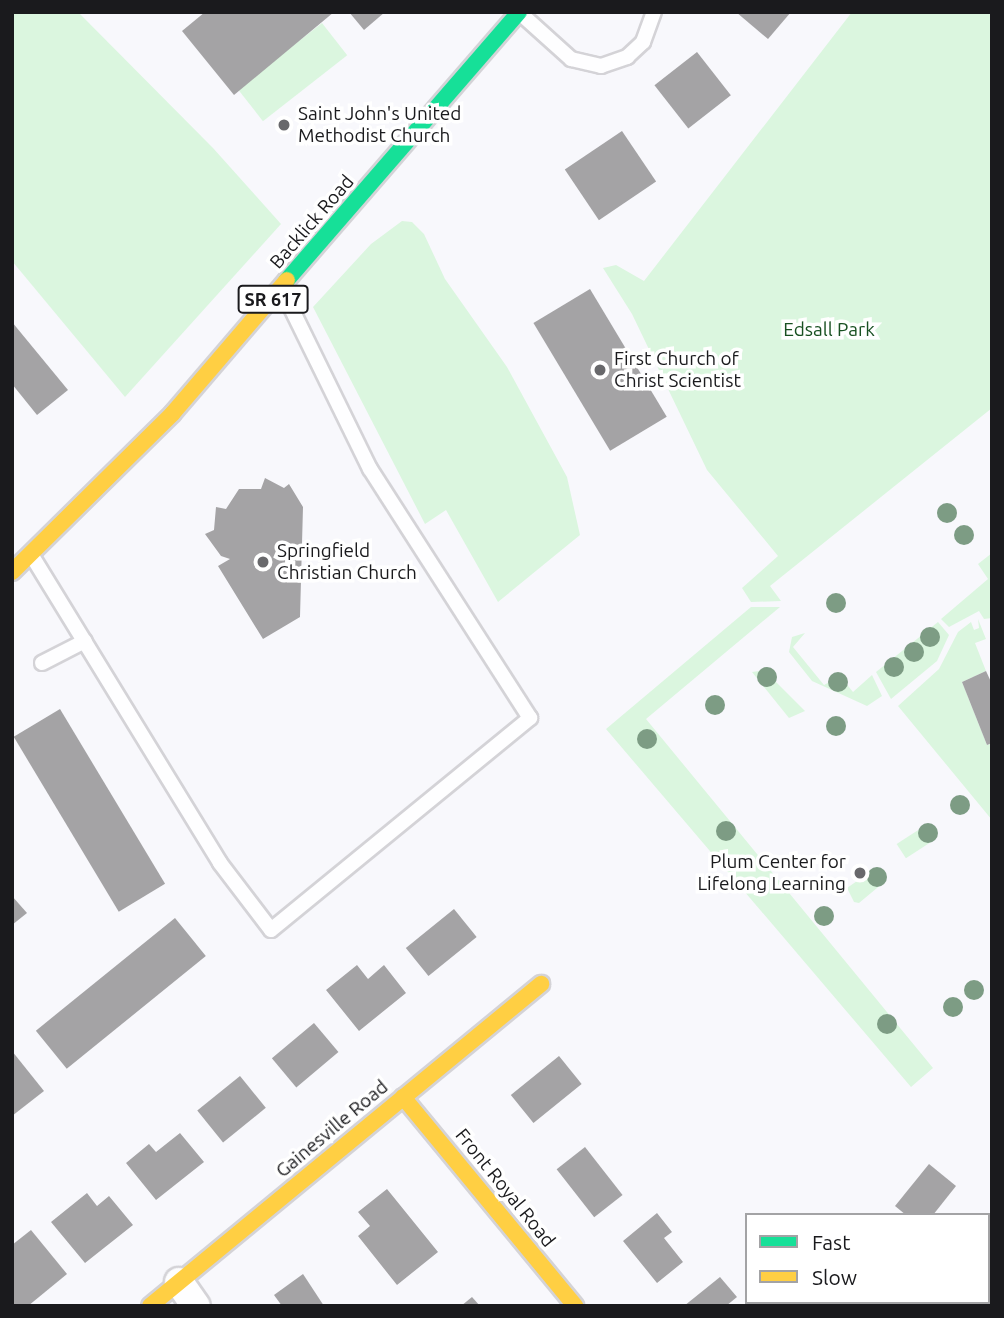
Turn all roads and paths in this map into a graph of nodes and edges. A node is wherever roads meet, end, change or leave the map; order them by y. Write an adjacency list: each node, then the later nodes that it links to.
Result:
1 (519, 12): 2 (lane); 3 (street, Backlick Road / SR 617)
2 (653, 12)
3 (282, 289): 4 (street, Backlick Road / SR 617); 6 (lane)
4 (32, 555): 5 (street, Backlick Road / SR 617); 6 (lane)
5 (12, 572)
6 (85, 641): 7 (lane)
7 (42, 663)
8 (541, 984): 9 (street, Gainesville Road)
9 (403, 1097): 10 (street, Gainesville Road); 13 (street, Front Royal Road)
10 (179, 1282): 11 (street, Gainesville Road); 12 (street)
11 (150, 1306)
12 (196, 1306)
13 (575, 1306)

